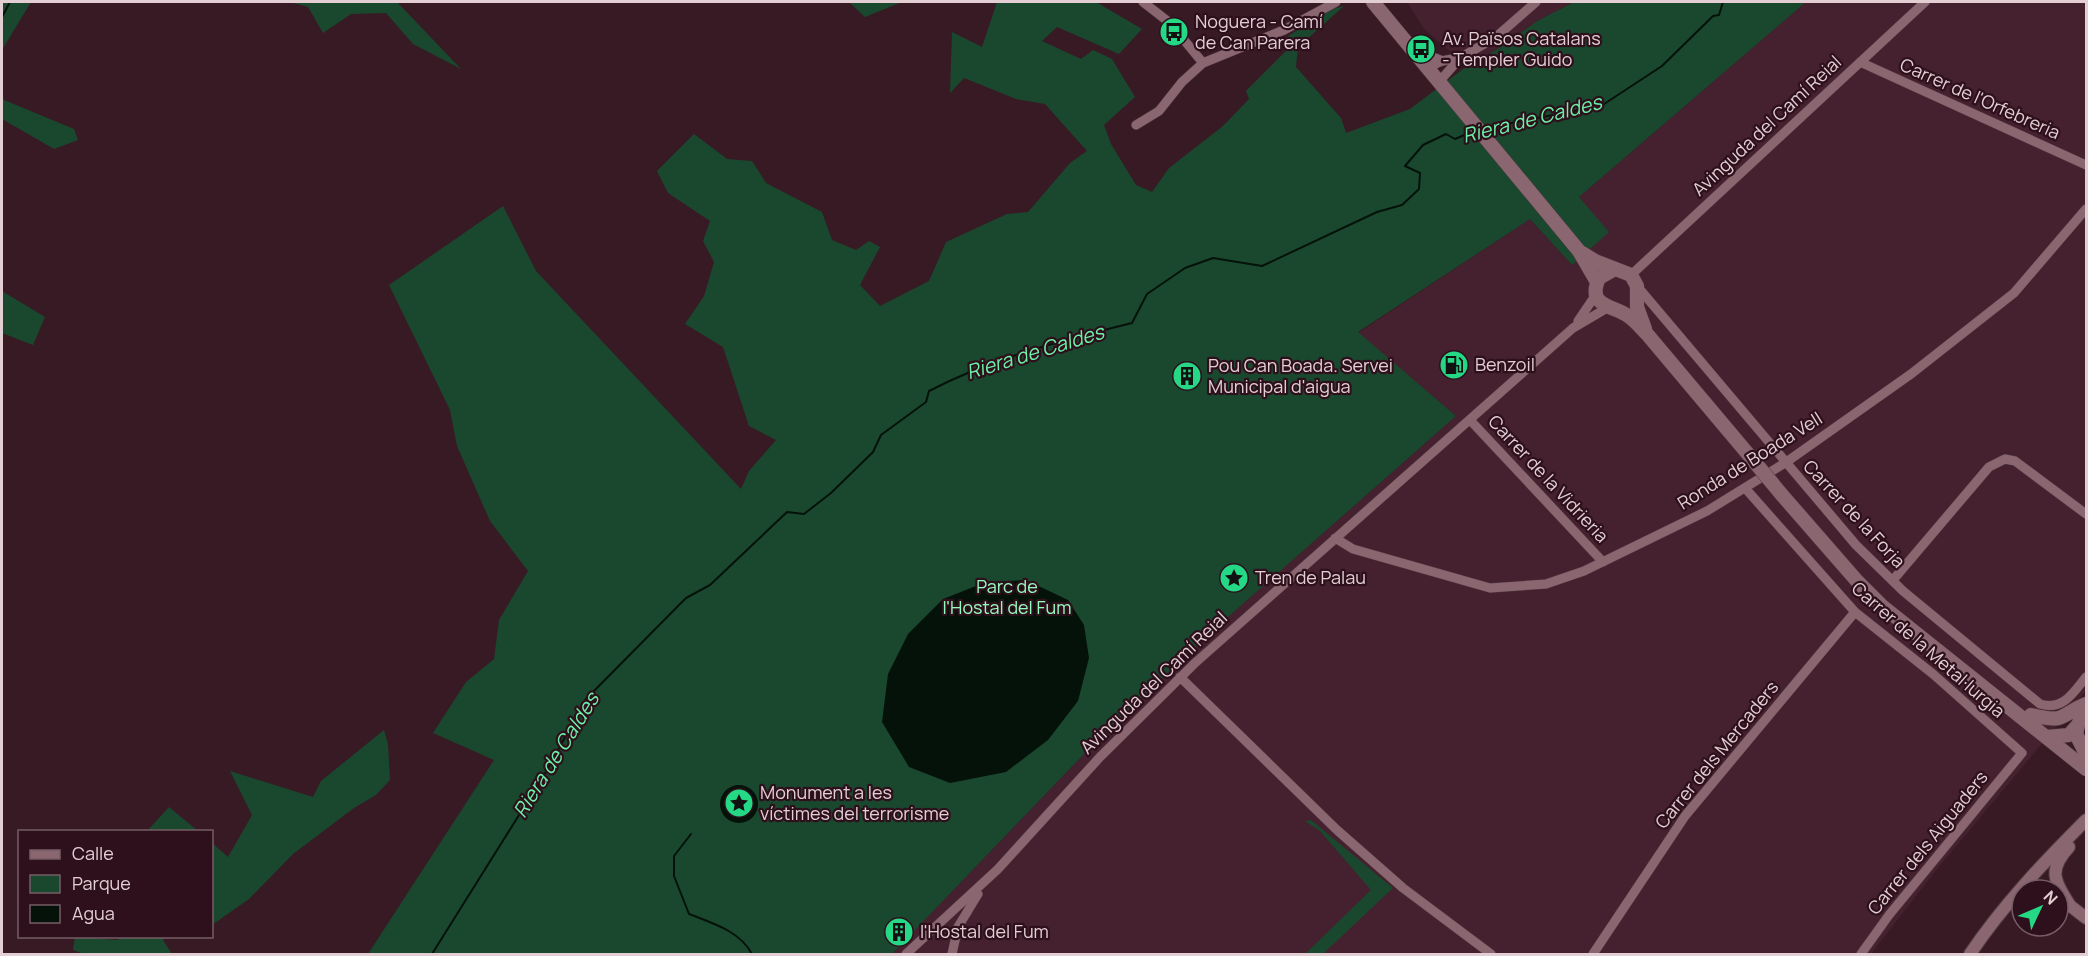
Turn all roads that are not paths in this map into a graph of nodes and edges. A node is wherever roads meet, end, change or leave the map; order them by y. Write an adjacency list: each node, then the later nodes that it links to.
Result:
1 (1143, 2): 10 (street)
2 (1336, 2): 10 (street)
3 (1373, 2): 6 (main road)
4 (1536, 2): 7 (street)
5 (1925, 2): 9 (street, Avinguda del Camí Reial)
6 (1410, 49): 8 (street); 11 (main road)
7 (1460, 58): 8 (street); 12 (street)
8 (1443, 61): 11 (street)
9 (1860, 62): 14 (street, Carrer de l'Orfebreria); 18 (street, Avinguda del Camí Reial)
10 (1203, 63): 13 (street)
11 (1429, 71): 12 (main road)
12 (1438, 83): 16 (main road)
13 (1136, 125)
14 (2086, 165)
15 (2086, 209): 24 (street, Ronda de Boada Vell)
16 (1579, 251): 17 (main road); 19 (main road)
17 (1615, 269): 18 (main road); 19 (main road)
18 (1635, 286): 20 (main road); 22 (main road); 24 (street, Carrer de la Forja)
19 (1597, 287): 20 (main road); 21 (street, Avinguda del Camí Reial)
20 (1612, 309): 21 (street, Avinguda del Camí Reial); 22 (main road)
21 (1573, 328): 23 (street, Avinguda del Camí Reial)
22 (1647, 334): 28 (main road, bridge)
23 (1470, 420): 27 (street, Avinguda del Camí Reial); 29 (street, Carrer de la Vidrieria)
24 (1785, 463): 25 (street, Ronda de Boada Vell); 30 (street, Carrer de la Forja)
25 (1745, 488): 29 (street, Ronda de Boada Vell); 31 (street, Carrer de la Metal·lurgia)
26 (2086, 514): 30 (street)
27 (1335, 538): 29 (street, Ronda de Boada Vell); 32 (street, Avinguda del Camí Reial)
28 (1835, 557): 35 (main road); 37 (main road)
29 (1603, 562)
30 (1893, 580): 33 (street, Carrer de la Forja)
31 (1855, 612): 38 (street, Carrer de la Metal·lurgia); 53 (street, Carrer dels Mercaders)
32 (1180, 677): 44 (street, Avinguda del Camí Reial); 52 (street)
33 (2086, 677)
34 (2086, 705): 36 (main road)
35 (2031, 715): 36 (main road); 37 (main road)
36 (2072, 721): 37 (main road); 39 (main road)
37 (2053, 737): 39 (main road); 40 (main road)
38 (2022, 753): 54 (street, Carrer dels Aiguaders)
39 (2086, 756)
40 (2086, 769)
41 (2086, 810): 48 (street)
42 (2086, 820): 48 (street)
43 (2086, 830): 45 (street)
44 (998, 868): 50 (street, Avinguda del Camí Reial); 51 (street)
45 (2055, 878)
46 (2070, 906): 49 (street)
47 (2010, 910): 56 (street)
48 (1998, 915): 55 (street)
49 (2086, 918)
50 (906, 954)
51 (952, 954)
52 (1491, 954)
53 (1593, 954)
54 (1861, 954)
55 (1970, 954)
56 (1978, 954)

